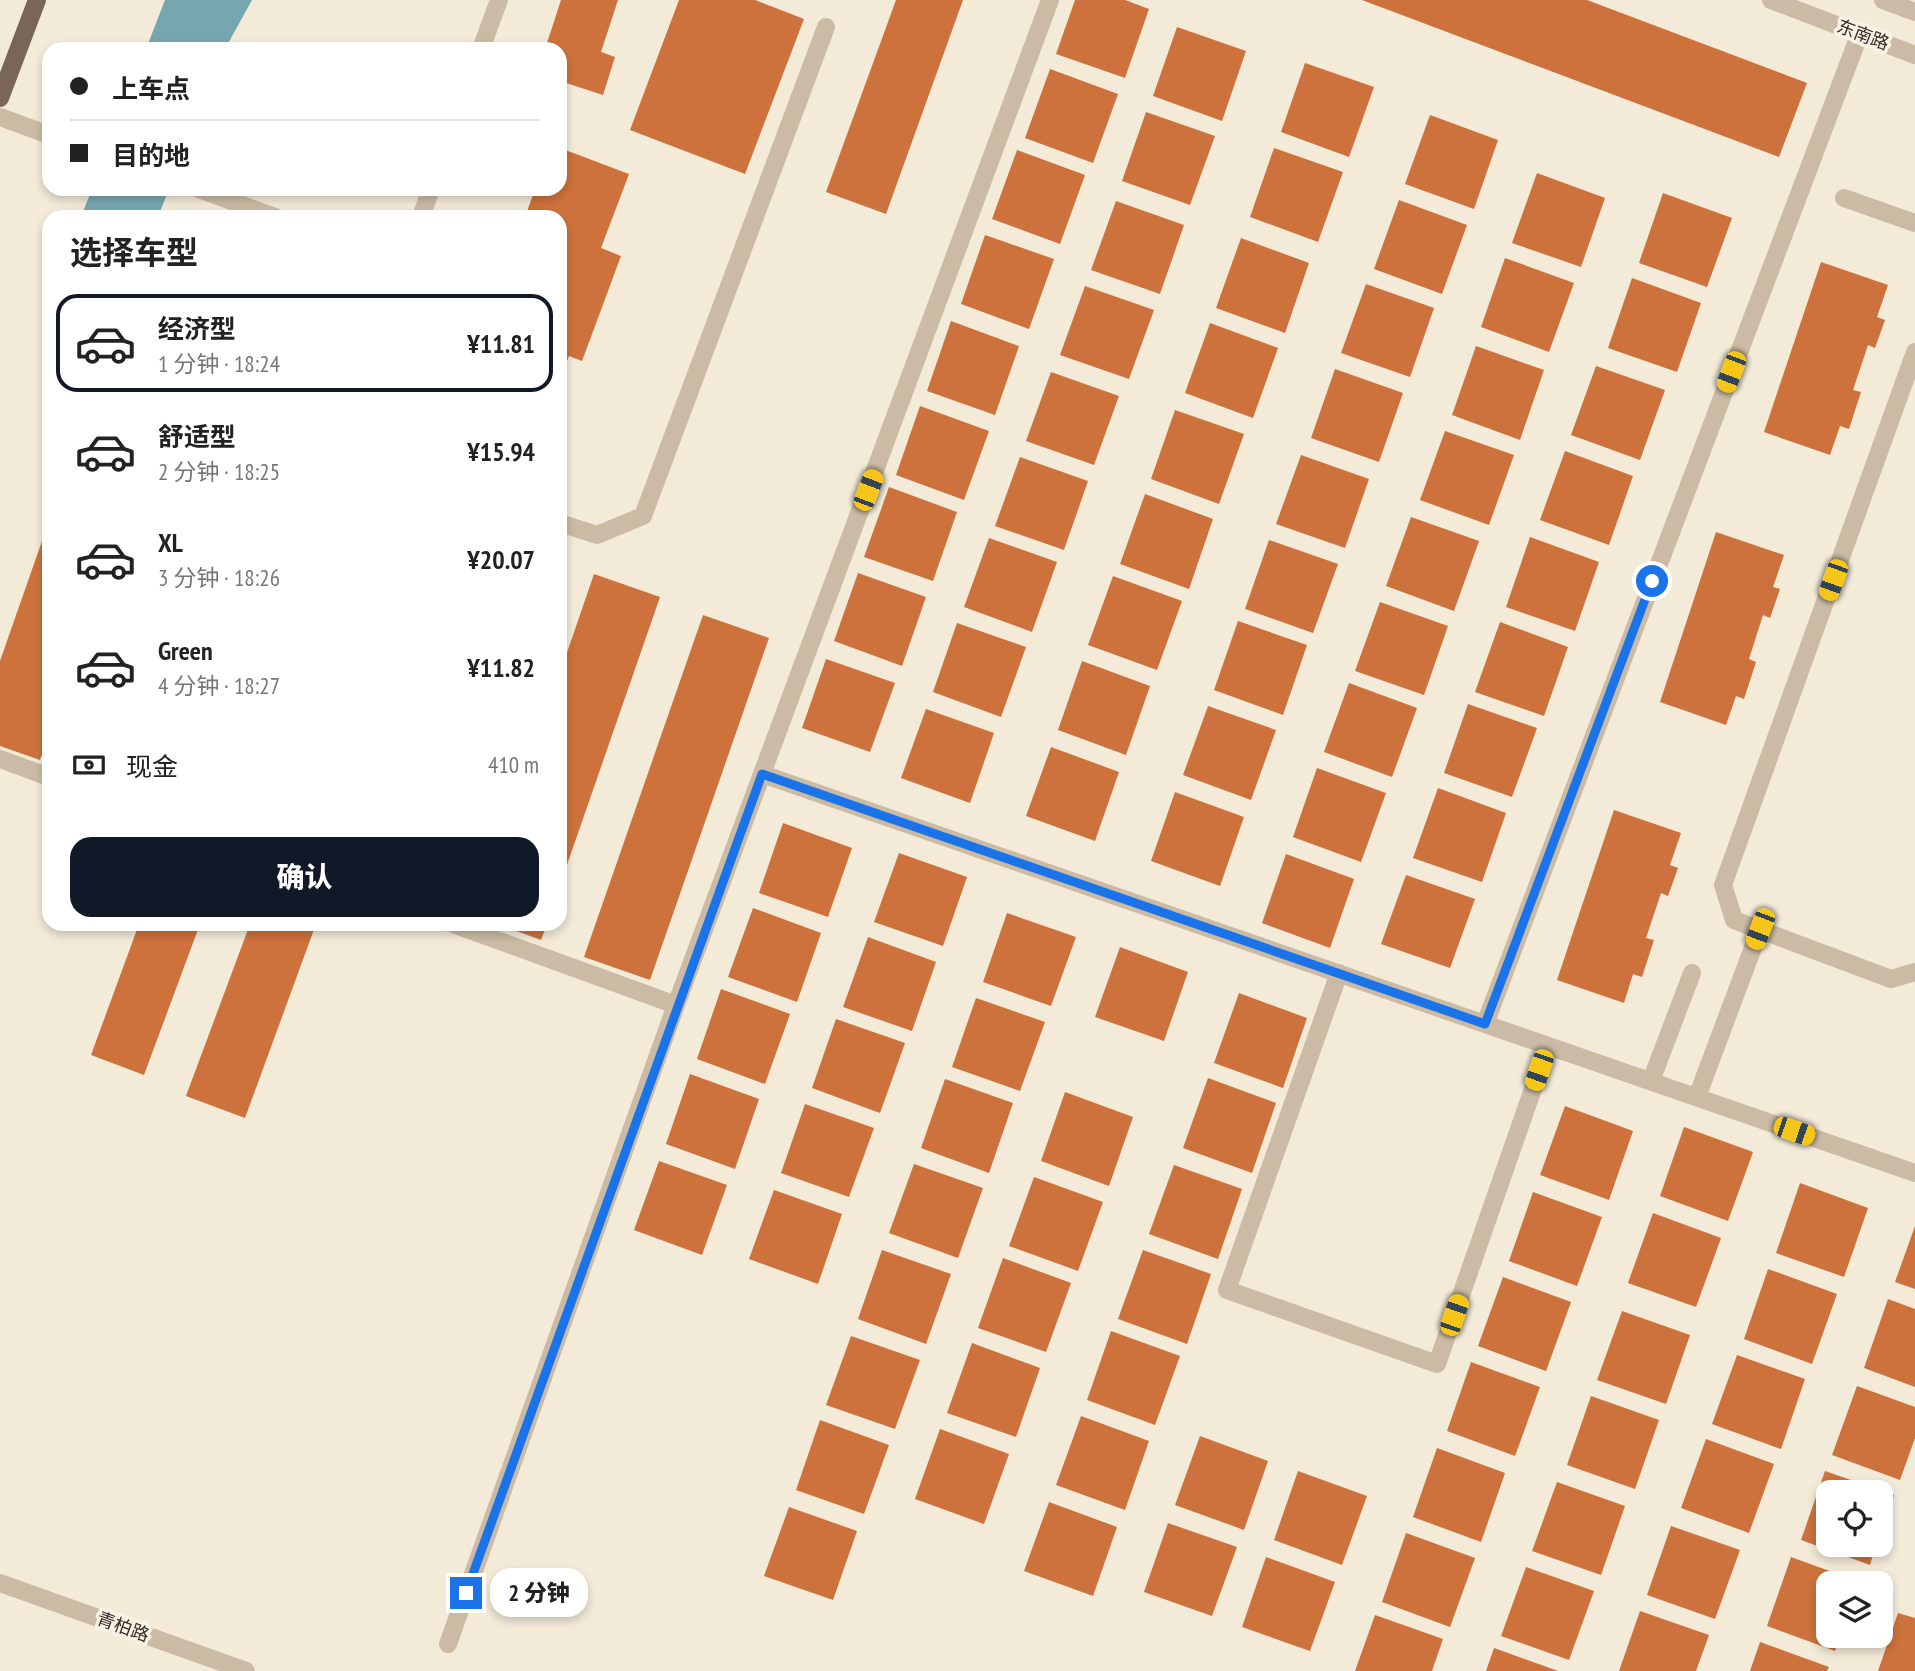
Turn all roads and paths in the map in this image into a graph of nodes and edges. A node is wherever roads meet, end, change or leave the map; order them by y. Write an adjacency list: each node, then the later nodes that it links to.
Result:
1 (37, 0): 11 (main road)
2 (499, 0): 9 (street)
3 (1050, 0): 22 (street)
4 (1771, 0): 8 (street, 东南路)
5 (1883, 0): 6 (street)
6 (1915, 12)
7 (827, 27): 19 (street)
8 (1860, 33): 10 (street, 东南路); 29 (street)
9 (484, 42)
10 (1915, 55)
11 (0, 98)
12 (0, 117): 13 (street)
13 (42, 132)
14 (218, 196): 16 (street)
15 (1844, 198): 17 (street)
16 (256, 210)
17 (1915, 223)
18 (1915, 352): 23 (street)
19 (567, 525)
20 (0, 759): 21 (street)
21 (42, 774)
22 (762, 774): 26 (street); 28 (street)
23 (1760, 929): 25 (street); 32 (street)
24 (472, 931): 28 (street)
25 (1915, 972)
26 (1339, 973): 29 (street); 30 (street)
27 (1692, 973): 31 (street)
28 (676, 1005): 35 (street)
29 (1485, 1024): 30 (street)
30 (1548, 1046): 31 (street)
31 (1651, 1081): 32 (street)
32 (1697, 1097): 33 (street)
33 (1915, 1172)
34 (0, 1583): 36 (street, 青柏路)
35 (447, 1644)
36 (246, 1671)

